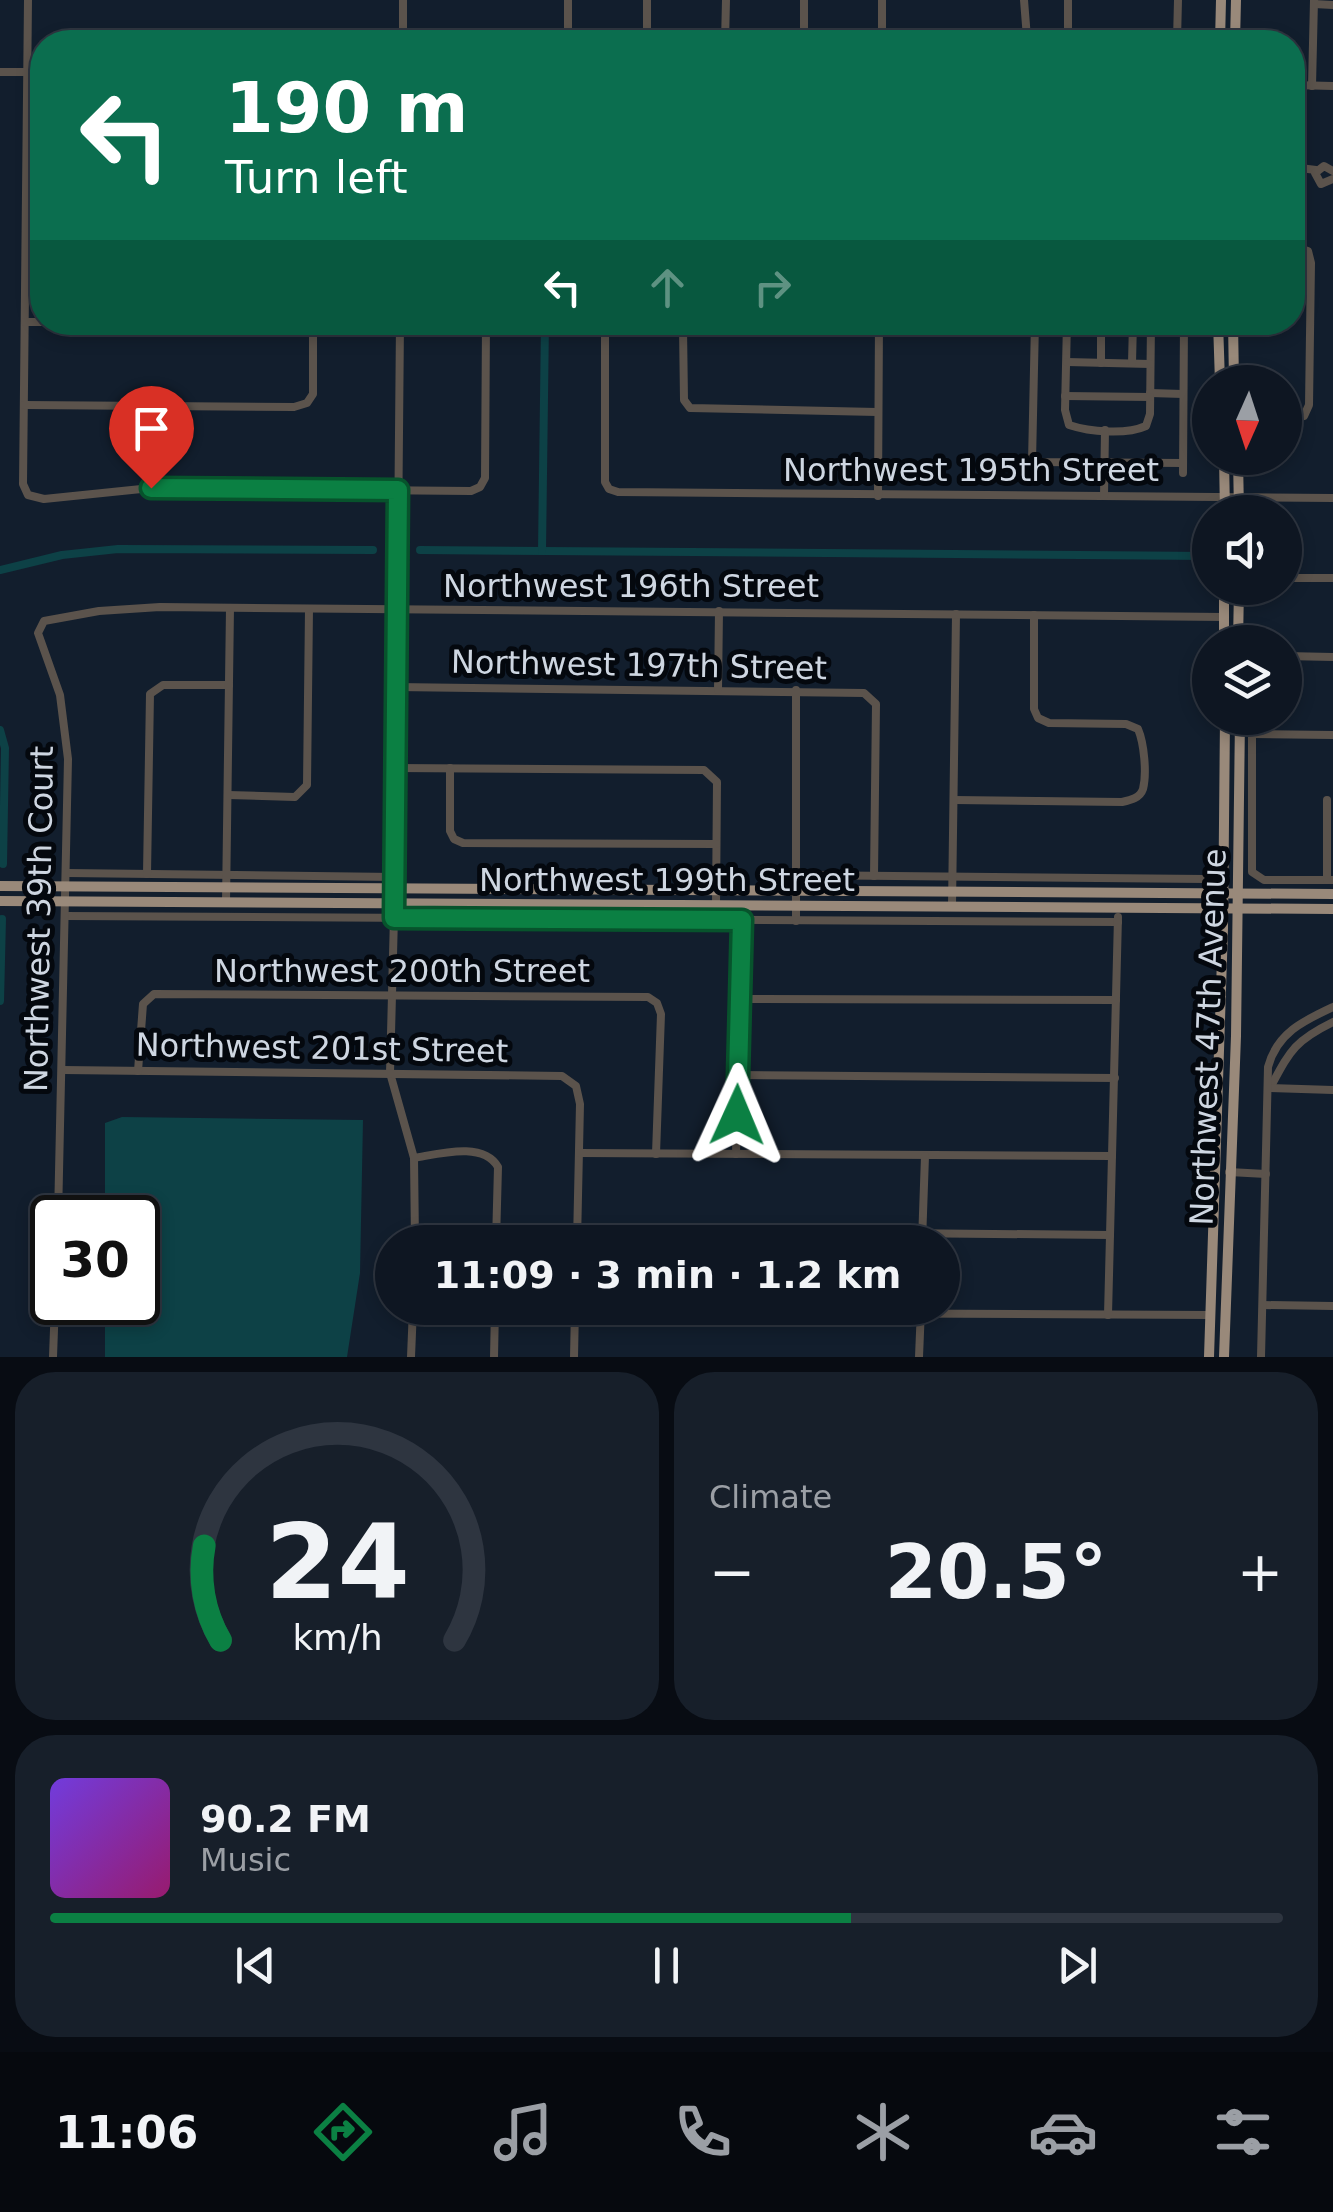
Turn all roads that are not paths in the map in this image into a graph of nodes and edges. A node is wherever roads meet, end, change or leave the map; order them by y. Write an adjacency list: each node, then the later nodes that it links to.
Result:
1 (28, 0): 27 (street)
2 (404, 0): 15 (street)
3 (568, 0): 16 (street)
4 (647, 0): 17 (street)
5 (726, 0): 18 (street)
6 (804, 0): 19 (street)
7 (882, 0): 20 (street)
8 (1024, 0): 21 (street)
9 (1068, 0): 22 (street)
10 (1178, 0): 23 (street)
11 (1221, 0): 24 (main road)
12 (1236, 0): 25 (main road)
13 (1314, 2): 14 (street); 29 (street)
14 (1333, 5)
15 (403, 30)
16 (568, 30)
17 (647, 30)
18 (725, 30)
19 (804, 30)
20 (882, 30)
21 (1026, 30)
22 (1068, 30)
23 (1177, 30)
24 (1220, 30)
25 (1236, 30)
26 (0, 72): 27 (street)
27 (28, 72): 36 (street)
28 (1305, 86): 29 (street)
29 (1312, 86): 30 (street)
30 (1333, 86)
31 (1305, 169): 32 (street)
32 (1316, 170): 33 (street); 34 (street)
33 (1333, 171)
34 (1333, 179)
35 (1305, 250): 63 (street)
36 (25, 322): 37 (street); 61 (street)
37 (30, 322)
38 (313, 335): 61 (street)
39 (400, 335): 68 (street)
40 (486, 335): 68 (street)
41 (605, 335): 69 (street, Northwest 195th Street)
42 (683, 335): 62 (street)
43 (879, 335): 62 (street)
44 (1034, 335): 65 (street)
45 (1067, 335): 52 (street)
46 (1101, 335): 53 (street)
47 (1133, 335): 54 (street)
48 (1151, 335): 55 (street)
49 (1184, 335): 59 (street)
50 (1218, 335): 56 (main road)
51 (1232, 335): 57 (main road)
52 (1067, 362): 53 (street); 58 (street)
53 (1100, 363): 54 (street)
54 (1132, 364): 55 (street)
55 (1150, 364): 60 (street)
56 (1219, 365)
57 (1233, 365)
58 (1065, 394): 60 (street); 64 (street)
59 (1184, 394): 60 (street); 66 (street)
60 (1150, 395): 64 (street)
61 (24, 405): 68 (street)
62 (878, 412): 69 (street)
63 (1302, 416)
64 (1105, 430): 65 (street)
65 (1104, 462): 66 (street); 70 (street)
66 (1183, 463): 67 (street)
67 (1183, 474)
68 (398, 490): 79 (street)
69 (878, 496): 70 (street, Northwest 195th Street)
70 (1104, 496): 71 (street, Northwest 195th Street)
71 (1192, 497)
72 (1302, 498): 73 (street, Northwest 195th Street)
73 (1333, 498)
74 (1302, 578): 75 (street)
75 (1333, 578)
76 (1224, 605): 83 (main road)
77 (230, 608): 78 (street, Northwest 196th Street); 85 (street, Northwest 196th Street); 88 (street)
78 (309, 608): 79 (street, Northwest 196th Street); 99 (street)
79 (398, 609): 80 (street, Northwest 196th Street); 89 (street)
80 (718, 611): 81 (street, Northwest 196th Street); 90 (street)
81 (956, 614): 82 (street, Northwest 196th Street); 100 (street)
82 (1034, 614): 83 (street, Northwest 196th Street); 100 (street)
83 (1224, 617): 84 (main road)
84 (1224, 625)
85 (40, 626): 103 (street, Northwest 39th Court)
86 (1302, 656): 87 (street)
87 (1333, 656)
88 (229, 685): 99 (street); 104 (street)
89 (396, 688): 90 (street, Northwest 197th Street); 97 (street)
90 (718, 690): 91 (street, Northwest 197th Street)
91 (796, 690): 106 (street); 107 (street, Northwest 197th Street)
92 (1225, 735): 118 (main road, Northwest 47th Avenue)
93 (1240, 735): 119 (main road, Northwest 47th Avenue)
94 (1252, 735): 110 (street, Northwest 47th Avenue)
95 (1302, 735): 96 (street)
96 (1333, 735)
97 (395, 768): 98 (street); 111 (street)
98 (450, 768): 102 (street); 102 (street)
99 (228, 795): 105 (street)
100 (954, 800): 108 (street)
101 (1327, 800): 110 (street)
102 (716, 844): 115 (street)
103 (66, 873): 104 (street); 113 (street, Northwest 39th Court)
104 (147, 874): 105 (street)
105 (227, 874): 111 (street); 114 (street)
106 (796, 876): 107 (street); 116 (street)
107 (874, 876): 108 (street)
108 (952, 878): 109 (street); 117 (street)
109 (1206, 879)
110 (1330, 880)
111 (395, 883): 114 (main road, Northwest 199th Street); 115 (main road, Northwest 199th Street); 124 (street)
112 (0, 886): 113 (main road, Northwest 199th Street)
113 (66, 887): 114 (main road, Northwest 199th Street); 122 (street, Northwest 39th Court)
114 (227, 888): 123 (street)
115 (716, 891): 116 (main road, Northwest 199th Street); 125 (street)
116 (796, 891): 117 (main road, Northwest 199th Street); 126 (street)
117 (952, 892): 118 (main road, Northwest 199th Street); 127 (street)
118 (1223, 892): 119 (main road, Northwest 199th Street); 129 (main road, Northwest 47th Avenue)
119 (1238, 893): 120 (main road, Northwest 199th Street); 130 (main road, Northwest 47th Avenue)
120 (1333, 894)
121 (0, 901): 122 (main road, Northwest 199th Street)
122 (66, 901): 123 (main road, Northwest 199th Street); 132 (street, Northwest 39th Court)
123 (226, 902): 124 (main road, Northwest 199th Street)
124 (394, 903): 125 (main road, Northwest 199th Street); 133 (street)
125 (716, 905): 126 (main road, Northwest 199th Street)
126 (796, 906): 127 (main road, Northwest 199th Street); 135 (street)
127 (952, 906): 128 (main road, Northwest 199th Street)
128 (1118, 908): 129 (main road, Northwest 199th Street); 136 (street)
129 (1223, 908): 130 (main road, Northwest 199th Street); 151 (main road, Northwest 47th Avenue)
130 (1239, 908): 131 (main road, Northwest 199th Street); 152 (main road, Northwest 47th Avenue)
131 (1333, 909)
132 (65, 916): 133 (street); 144 (street, Northwest 39th Court)
133 (394, 918): 134 (street); 137 (street)
134 (742, 920): 135 (street); 138 (street)
135 (796, 921): 136 (street)
136 (1118, 922): 139 (street)
137 (391, 995): 145 (street, Northwest 200th Street); 146 (street); 154 (street, Northwest 200th Street)
138 (740, 998): 139 (street); 147 (street)
139 (1116, 1000): 148 (street)
140 (1333, 1007): 141 (street)
141 (1309, 1018): 143 (street); 149 (street)
142 (1333, 1022): 143 (street)
143 (1316, 1030): 149 (street)
144 (63, 1070): 145 (street, Northwest 201st Street); 161 (street, Northwest 39th Court)
145 (138, 1071): 146 (street, Northwest 201st Street)
146 (390, 1073): 153 (street, Northwest 201st Street); 158 (street)
147 (738, 1075): 148 (street); 155 (street)
148 (1114, 1078): 157 (street)
149 (1270, 1088): 150 (street); 160 (street)
150 (1333, 1090)
151 (1218, 1110): 152 (main road); 173 (main road, Northwest 47th Avenue)
152 (1231, 1130): 159 (main road, Northwest 47th Avenue)
153 (579, 1153): 154 (street); 164 (street)
154 (656, 1154): 155 (street)
155 (736, 1154): 156 (street)
156 (925, 1156): 157 (street); 165 (street)
157 (1112, 1156): 166 (street)
158 (414, 1158): 162 (street); 163 (street)
159 (1230, 1172): 160 (street); 168 (main road, Northwest 47th Avenue)
160 (1266, 1174): 170 (street)
161 (59, 1195)
162 (415, 1225)
163 (496, 1225)
164 (577, 1225)
165 (923, 1225)
166 (1110, 1235): 167 (street); 172 (street)
167 (960, 1237)
168 (1226, 1303): 173 (main road); 185 (main road, Northwest 47th Avenue)
169 (1333, 1304): 170 (street)
170 (1263, 1306): 186 (street)
171 (960, 1312): 172 (street)
172 (1108, 1315): 173 (street)
173 (1210, 1315): 184 (main road, Northwest 47th Avenue)
174 (55, 1325): 179 (street)
175 (412, 1325): 180 (street)
176 (495, 1325): 181 (street)
177 (575, 1325): 182 (street)
178 (920, 1325): 183 (street)
179 (54, 1357)
180 (411, 1357)
181 (494, 1357)
182 (574, 1357)
183 (919, 1357)
184 (1209, 1357)
185 (1224, 1357)
186 (1262, 1357)

